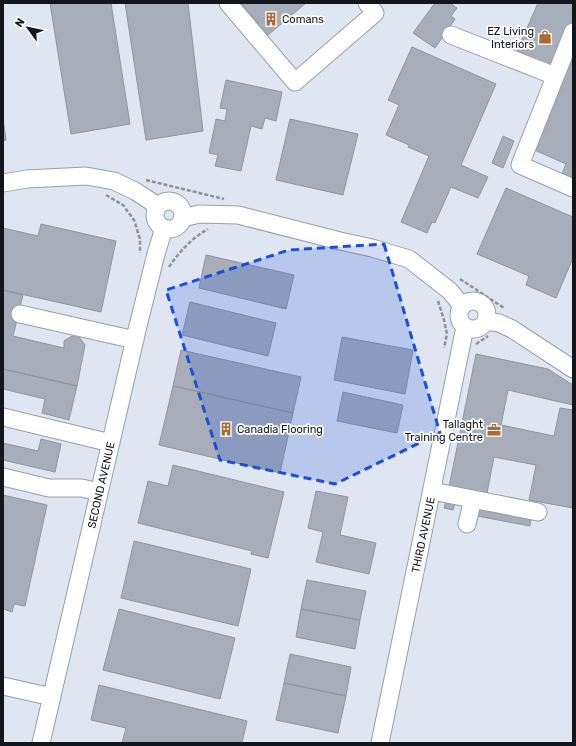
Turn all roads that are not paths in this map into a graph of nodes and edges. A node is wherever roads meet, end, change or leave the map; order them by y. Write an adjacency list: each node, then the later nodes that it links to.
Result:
1 (228, 3): 2 (street)
2 (367, 3)
3 (451, 35): 5 (street)
4 (572, 38): 5 (street)
5 (555, 76): 7 (street)
6 (3, 183): 8 (street)
7 (573, 188)
8 (158, 206): 9 (street); 10 (street)
9 (184, 218): 10 (street); 11 (street)
10 (164, 228): 15 (street, SECOND AVENUE)
11 (462, 306): 13 (street); 14 (street)
12 (20, 314): 15 (street)
13 (486, 321): 14 (street); 16 (street)
14 (465, 327): 20 (street, THIRD AVENUE)
15 (135, 340): 18 (street, SECOND AVENUE)
16 (573, 368)
17 (3, 417): 18 (street)
18 (111, 442): 21 (street, SECOND AVENUE)
19 (3, 477): 21 (street)
20 (432, 491): 22 (street); 28 (street, THIRD AVENUE)
21 (99, 492): 26 (street, SECOND AVENUE)
22 (473, 500): 23 (street); 24 (street)
23 (538, 512)
24 (467, 524)
25 (3, 686): 26 (street)
26 (52, 697): 27 (street, SECOND AVENUE)
27 (41, 743)
28 (380, 743)

